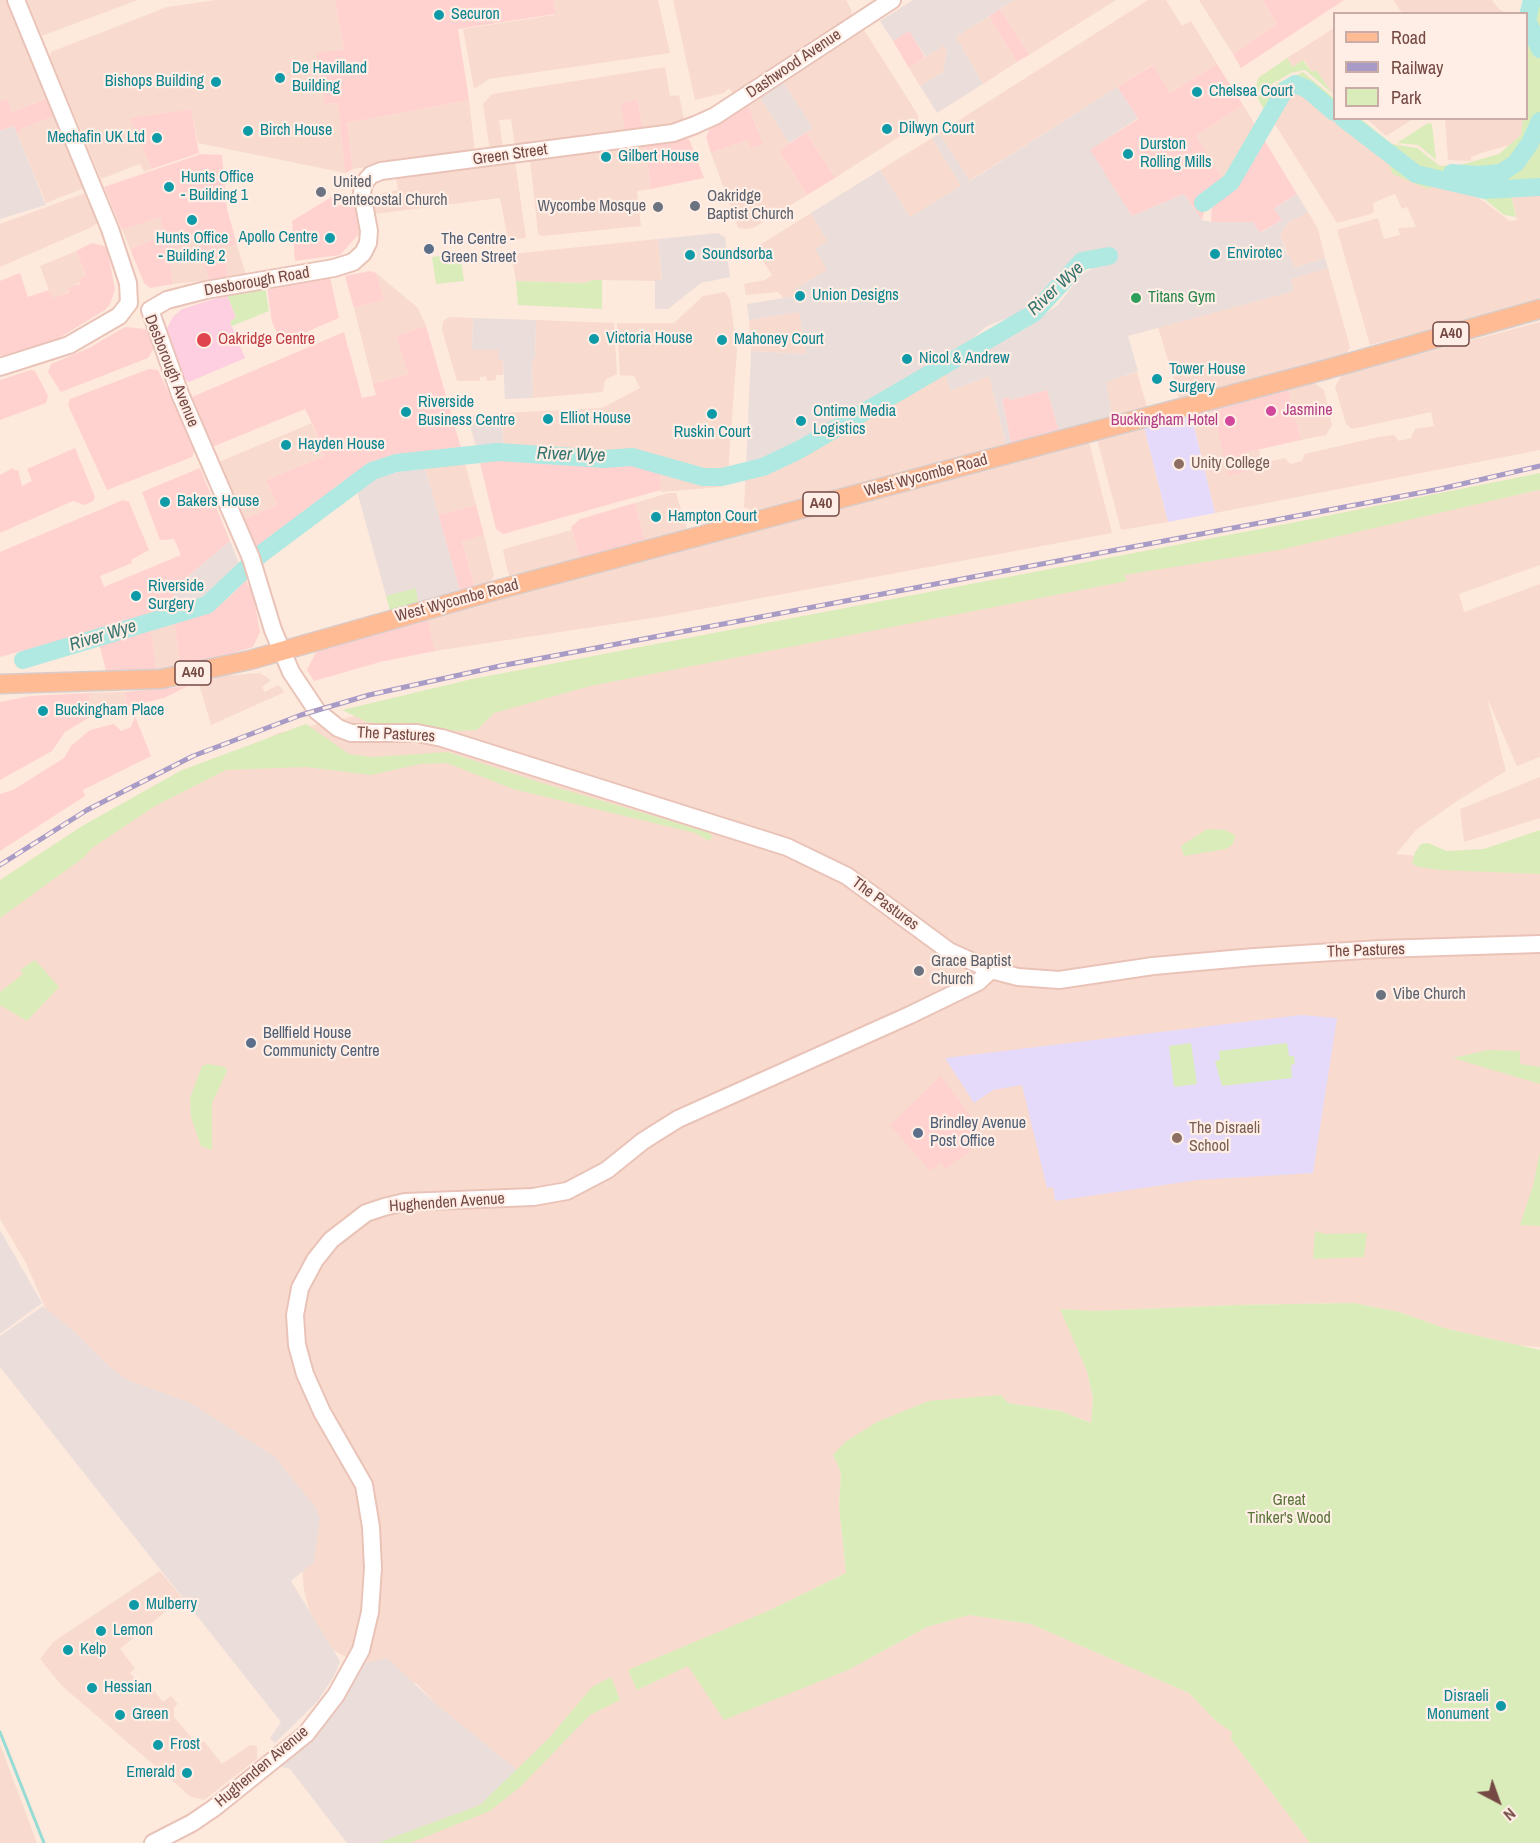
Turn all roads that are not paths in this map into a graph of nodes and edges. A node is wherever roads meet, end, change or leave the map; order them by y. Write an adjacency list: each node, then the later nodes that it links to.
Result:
1 (16, 0): 5 (street, Desborough Avenue)
2 (892, 0): 3 (street, Dashwood Avenue)
3 (695, 125): 4 (street, Green Street)
4 (363, 254): 7 (street, Desborough Road)
5 (129, 303): 7 (street, Desborough Avenue); 8 (street)
6 (1540, 309): 9 (main road, West Wycombe Road / A40)
7 (150, 310): 9 (street, Desborough Avenue)
8 (0, 367)
9 (282, 651): 10 (main road, West Wycombe Road / A40); 14 (street, The Pastures)
10 (101, 682): 11 (main road, West Wycombe Road / A40); 12 (main road, West Wycombe Road / A40)
11 (0, 684)
12 (0, 692)
13 (1540, 944): 14 (street, The Pastures)
14 (991, 970): 15 (street, Hughenden Avenue)
15 (153, 1843)

